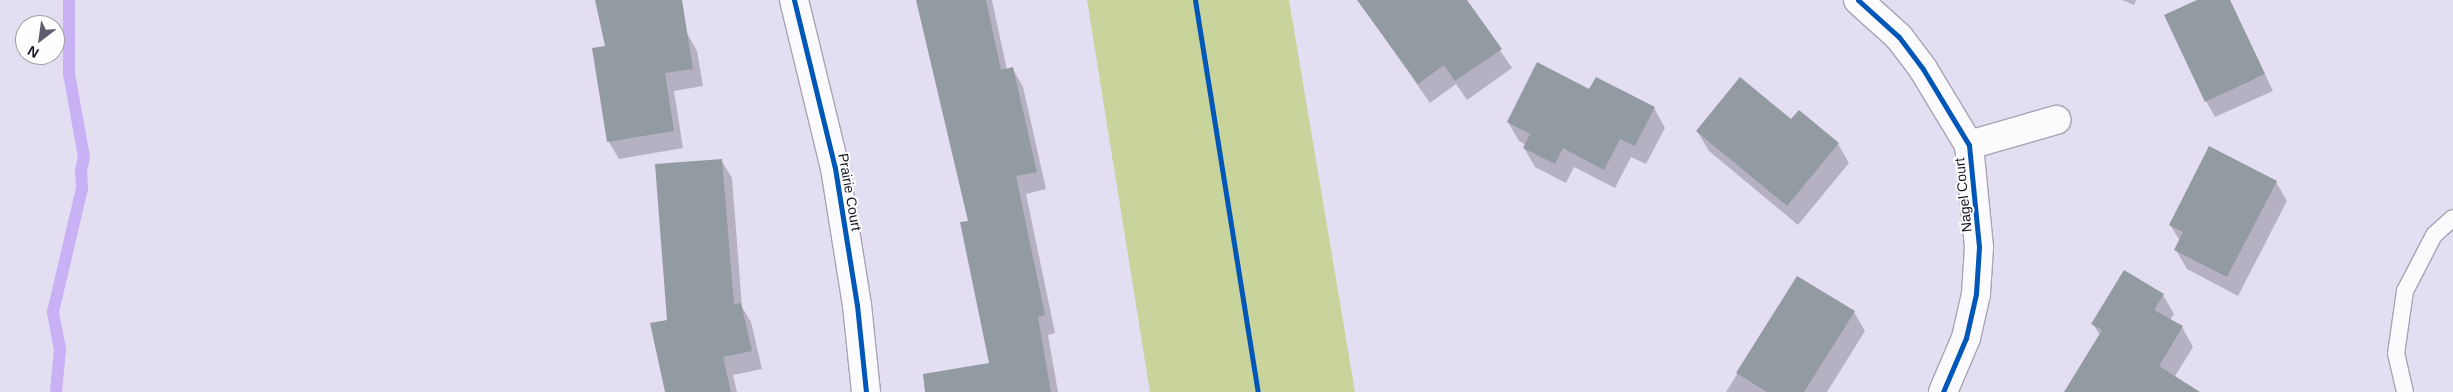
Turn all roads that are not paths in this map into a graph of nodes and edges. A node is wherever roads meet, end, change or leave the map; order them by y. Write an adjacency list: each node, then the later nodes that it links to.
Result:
1 (794, 0): 6 (street, Prairie Court)
2 (1858, 0): 4 (street, Nagel Court)
3 (2056, 120): 4 (street)
4 (1969, 146): 7 (street, Nagel Court)
5 (2453, 218): 8 (lane)
6 (866, 392)
7 (1943, 392)
8 (2405, 392)

